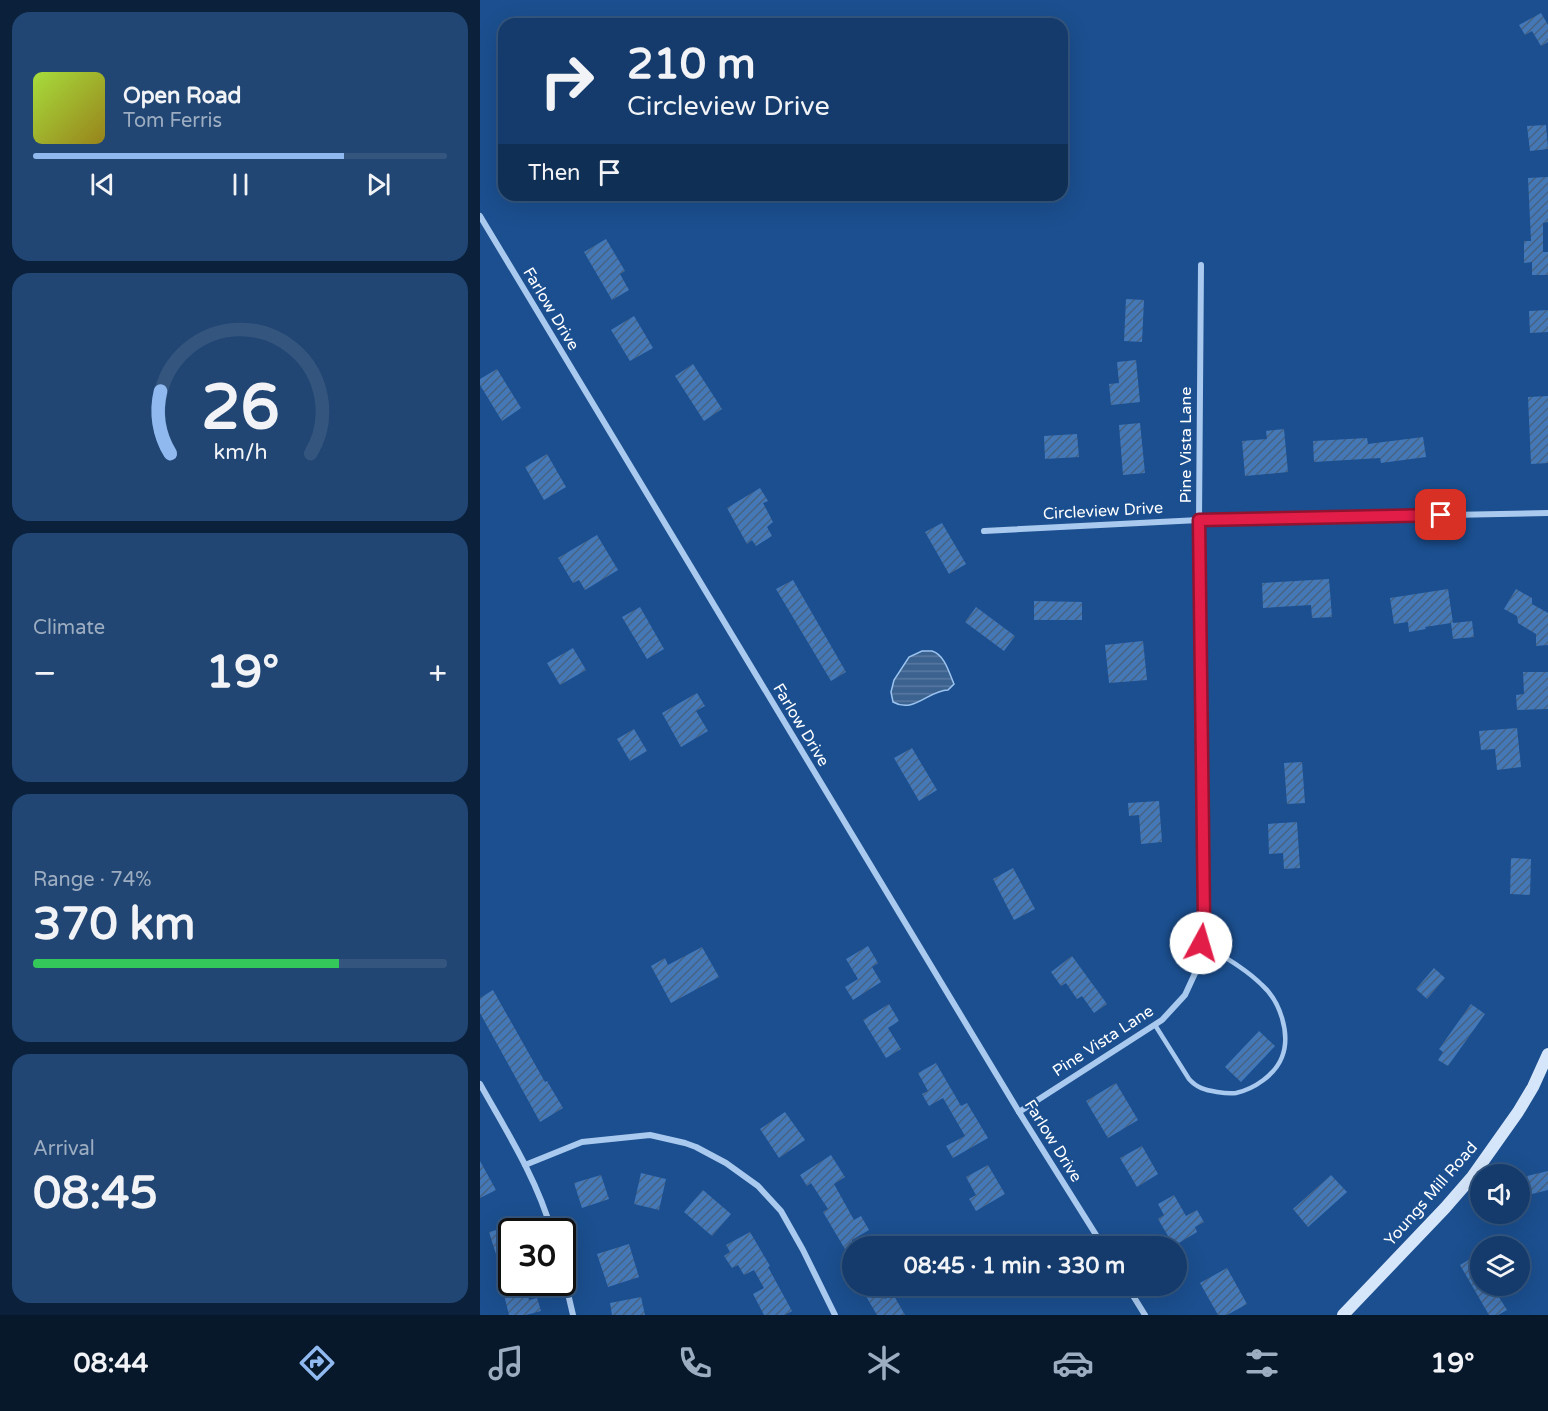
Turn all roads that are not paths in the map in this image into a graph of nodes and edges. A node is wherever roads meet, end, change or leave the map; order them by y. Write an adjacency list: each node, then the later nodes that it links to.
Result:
1 (480, 216): 10 (street, Farlow Drive)
2 (1201, 265): 4 (street, Pine Vista Lane)
3 (1548, 513): 4 (street, Circleview Drive)
4 (1199, 520): 5 (street, Circleview Drive); 6 (street, Pine Vista Lane)
5 (984, 531)
6 (1201, 943): 7 (street, Pine Vista Lane); 7 (lane)
7 (1155, 1025): 10 (street, Pine Vista Lane)
8 (1548, 1054): 19 (street, Youngs Mill Road)
9 (480, 1084): 11 (street)
10 (1019, 1112): 13 (street, Farlow Drive)
11 (525, 1165): 12 (street); 17 (street)
12 (548, 1218)
13 (1097, 1236)
14 (569, 1296): 16 (street)
15 (1133, 1296): 18 (street)
16 (573, 1315)
17 (835, 1315)
18 (1145, 1315)
19 (1343, 1315)

